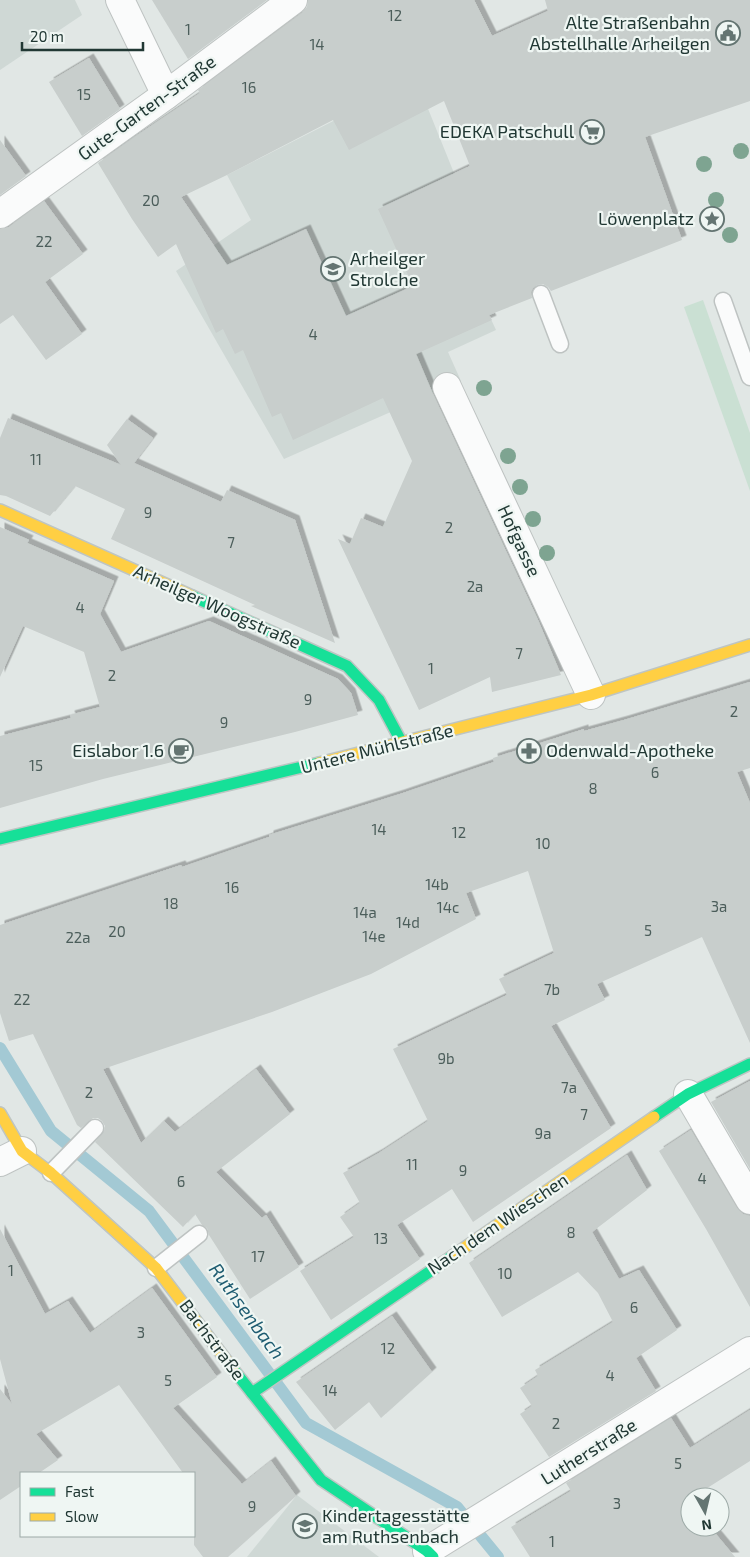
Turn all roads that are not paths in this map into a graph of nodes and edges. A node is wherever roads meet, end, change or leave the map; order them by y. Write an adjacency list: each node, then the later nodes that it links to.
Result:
1 (120, 0): 3 (street)
2 (293, 0): 3 (street, Gute-Garten-Straße)
3 (166, 95): 4 (street, Gute-Garten-Straße)
4 (0, 214)
5 (541, 294): 7 (lane)
6 (724, 301): 8 (lane)
7 (560, 344)
8 (750, 377)
9 (447, 387): 12 (street, Hofgasse)
10 (0, 510): 13 (street, Arheilger Woogstraße)
11 (750, 645): 12 (street, Untere Mühlstraße)
12 (591, 695): 13 (street, Untere Mühlstraße)
13 (402, 743): 14 (street, Untere Mühlstraße)
14 (0, 839)
15 (750, 1064): 16 (street, Nach dem Wieschen)
16 (688, 1094): 21 (street); 25 (street, Nach dem Wieschen)
17 (0, 1113): 19 (street, Bachstraße)
18 (95, 1128): 20 (lane)
19 (11, 1157): 20 (street, Bachstraße)
20 (52, 1174): 23 (street, Bachstraße)
21 (750, 1200)
22 (199, 1234): 23 (lane)
23 (156, 1268): 25 (street, Bachstraße)
24 (750, 1351): 26 (street, Lutherstraße)
25 (252, 1393): 26 (street, Bachstraße)
26 (430, 1554)

